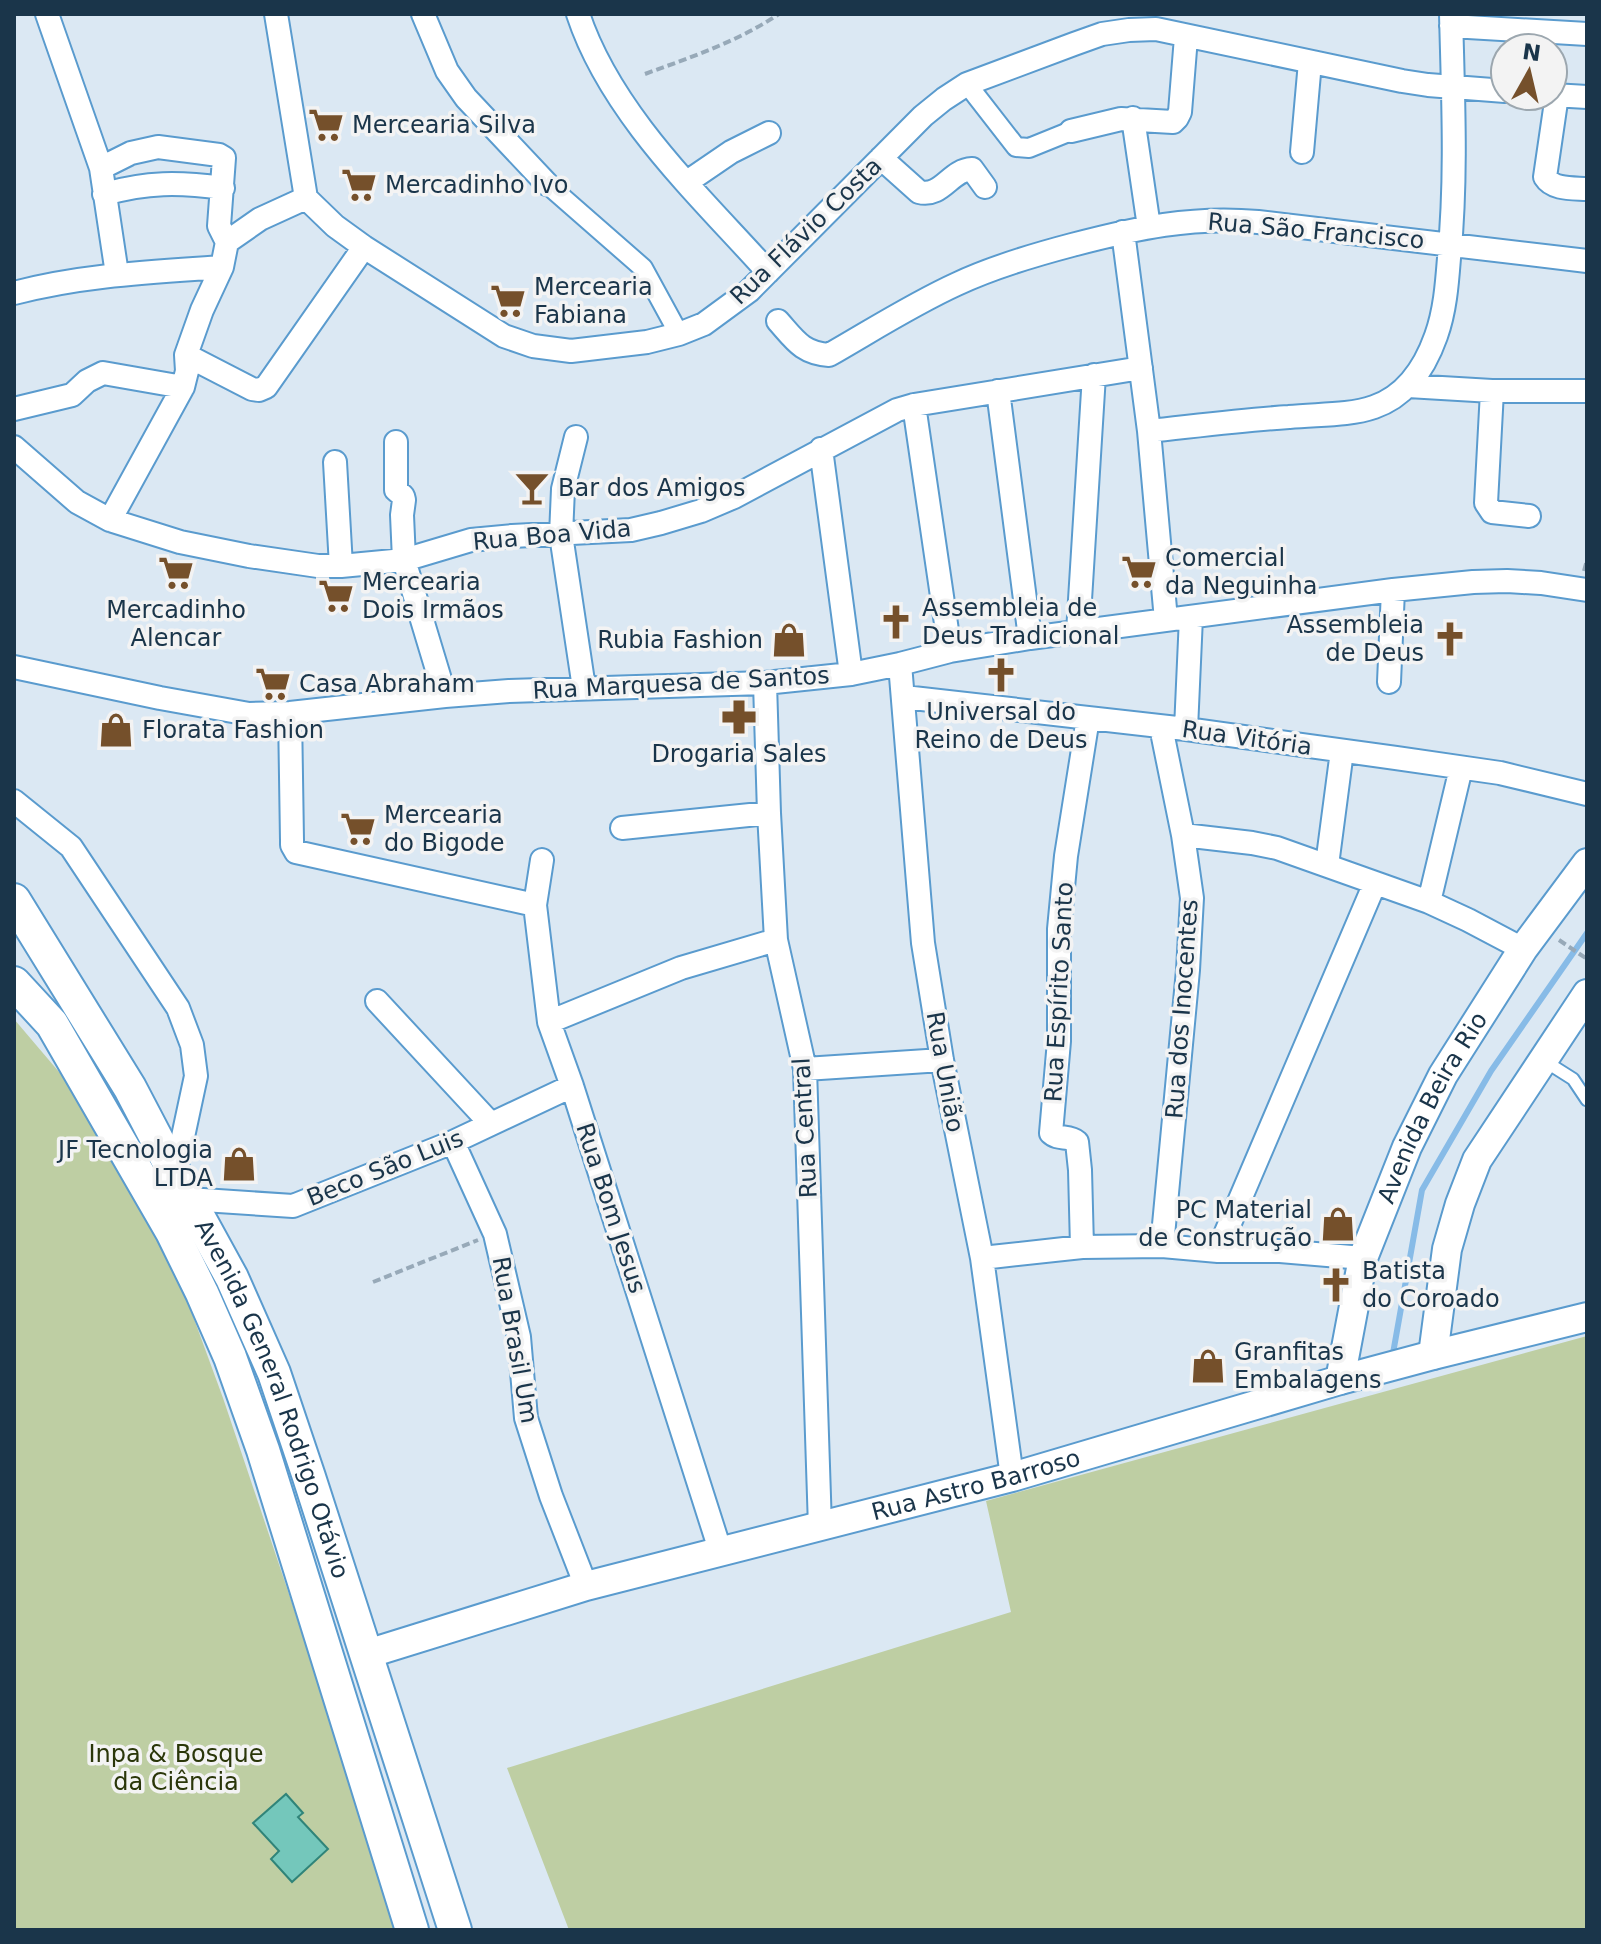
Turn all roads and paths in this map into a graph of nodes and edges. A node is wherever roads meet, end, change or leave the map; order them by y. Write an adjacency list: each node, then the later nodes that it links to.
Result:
1 (47, 14): 20 (street)
2 (276, 14): 27 (street)
3 (423, 14): 22 (street)
4 (578, 14): 21 (street)
5 (779, 14): 10 (path)
6 (1451, 20): 7 (street); 12 (street)
7 (1587, 34)
8 (1186, 37): 9 (street, Rua Flávio Costa); 11 (street, Rua Flávio Costa); 15 (street)
9 (1310, 62): 12 (street, Rua Flávio Costa); 18 (street)
10 (645, 74)
11 (967, 84): 16 (street); 19 (street, Rua Flávio Costa)
12 (1453, 88): 13 (street, Rua Flávio Costa); 31 (street)
13 (1489, 90)
14 (1553, 112): 25 (street)
15 (1133, 118): 16 (street); 28 (street)
16 (1071, 131)
17 (769, 133): 21 (street)
18 (1302, 152)
19 (881, 158): 23 (street); 35 (street, Rua Flávio Costa)
20 (101, 168): 24 (street); 26 (street)
21 (687, 182): 35 (street)
22 (547, 184): 39 (street)
23 (985, 187)
24 (223, 188): 26 (street); 30 (street)
25 (1587, 189)
26 (104, 194): 36 (street)
27 (306, 198): 30 (street); 32 (street, Rua Flávio Costa)
28 (1149, 227): 29 (street, Rua São Francisco); 31 (street, Rua São Francisco)
29 (1123, 232): 38 (street, Rua São Francisco); 41 (street)
30 (227, 242): 34 (street)
31 (1451, 243): 33 (street, Rua São Francisco); 43 (street)
32 (364, 247): 39 (street, Rua Flávio Costa); 40 (street)
33 (1587, 261)
34 (222, 267): 36 (street); 40 (street)
35 (768, 272): 39 (street, Rua Flávio Costa)
36 (117, 274): 37 (street)
37 (14, 293)
38 (778, 321)
39 (679, 334)
40 (186, 355): 44 (street)
41 (1141, 368): 42 (street, Rua Boa Vida); 50 (street)
42 (1094, 375): 45 (street, Rua Boa Vida); 65 (street)
43 (1408, 386): 46 (street); 50 (street)
44 (183, 387): 49 (street); 57 (street)
45 (998, 391): 48 (street, Rua Boa Vida); 66 (street)
46 (1492, 391): 47 (street); 56 (street)
47 (1587, 391)
48 (914, 405): 54 (street, Rua Boa Vida); 67 (street)
49 (14, 409)
50 (1149, 431): 64 (street)
51 (576, 437): 58 (street)
52 (396, 442): 59 (street)
53 (14, 447): 57 (street, Rua Boa Vida)
54 (821, 449): 58 (street, Rua Boa Vida); 70 (street)
55 (335, 462): 60 (street)
56 (1529, 516)
57 (110, 520): 60 (street, Rua Boa Vida)
58 (561, 535): 59 (street, Rua Boa Vida); 73 (street)
59 (404, 560): 60 (street, Rua Boa Vida); 74 (street)
60 (341, 566)
61 (1393, 590): 62 (street, Rua Marquesa de Santos); 63 (street, Rua Marquesa de Santos); 71 (street)
62 (1587, 590)
63 (1191, 617): 64 (street, Rua Marquesa de Santos); 79 (street)
64 (1166, 620): 65 (street, Rua Marquesa de Santos)
65 (1078, 632): 66 (street, Rua Marquesa de Santos)
66 (1030, 638): 67 (street, Rua Marquesa de Santos)
67 (950, 651): 68 (street, Rua Marquesa de Santos)
68 (900, 664): 70 (street, Rua Marquesa de Santos); 75 (street, Rua União)
69 (14, 667): 76 (street, Rua Marquesa de Santos)
70 (851, 674): 72 (street, Rua Marquesa de Santos)
71 (1389, 682)
72 (765, 683): 73 (street, Rua Marquesa de Santos); 84 (street, Rua Central)
73 (584, 688): 74 (street, Rua Marquesa de Santos)
74 (445, 696): 76 (street, Rua Marquesa de Santos)
75 (904, 697): 77 (street, Rua Vitória); 105 (street, Rua União)
76 (290, 713): 93 (street)
77 (1088, 718): 78 (street, Rua Vitória); 114 (street, Rua Espírito Santo)
78 (1161, 727): 79 (street, Rua Vitória); 86 (street, Rua dos Inocentes)
79 (1186, 729): 80 (street, Rua Vitória)
80 (1342, 751): 81 (street, Rua Vitória); 89 (street)
81 (1461, 768): 82 (street, Rua Vitória); 92 (street)
82 (1587, 794)
83 (14, 801): 111 (street)
84 (769, 813): 85 (street); 95 (street, Rua Central)
85 (622, 828)
86 (1183, 835): 89 (street); 113 (street, Rua dos Inocentes)
87 (542, 860): 93 (street, Rua Bom Jesus)
88 (1587, 863): 96 (street, Avenida Beira Rio)
89 (1327, 865): 90 (street)
90 (1375, 883): 92 (street); 115 (street)
91 (14, 900): 111 (main road, Avenida General Rodrigo Otávio)
92 (1429, 902): 96 (street)
93 (535, 905): 102 (street, Rua Bom Jesus)
94 (1558, 939): 97 (path)
95 (776, 940): 102 (street); 106 (street, Rua Central)
96 (1523, 949): 117 (street, Avenida Beira Rio)
97 (1585, 958)
98 (14, 965): 103 (main road)
99 (14, 983): 103 (main road, Avenida General Rodrigo Otávio)
100 (1585, 999): 104 (street)
101 (377, 1001): 109 (street)
102 (549, 1022): 107 (street, Rua Bom Jesus)
103 (52, 1024): 127 (main road, Avenida General Rodrigo Otávio)
104 (1543, 1059): 108 (lane); 120 (street)
105 (942, 1060): 106 (street); 116 (street, Rua União)
106 (805, 1069): 123 (street, Rua Central)
107 (572, 1086): 109 (street, Beco São Luis); 124 (street, Rua Bom Jesus)
108 (1587, 1100)
109 (491, 1124): 110 (street, Beco São Luis)
110 (453, 1142): 111 (street, Beco São Luis); 112 (street, Rua Brasil Um)
111 (182, 1186): 126 (main road, Avenida General Rodrigo Otávio)
112 (495, 1234): 118 (path); 125 (street, Rua Brasil Um)
113 (1162, 1246): 114 (street); 115 (street)
114 (1082, 1247): 116 (street)
115 (1218, 1251): 117 (street)
116 (982, 1258): 122 (street, Rua União)
117 (1363, 1258): 121 (street, Avenida Beira Rio)
118 (373, 1282)
119 (1587, 1317): 120 (street, Rua Astro Barroso)
120 (1433, 1355): 121 (street, Rua Astro Barroso)
121 (1340, 1380): 122 (street, Rua Astro Barroso)
122 (1012, 1477): 123 (street, Rua Astro Barroso)
123 (820, 1527): 124 (street, Rua Astro Barroso)
124 (720, 1550): 125 (street, Rua Astro Barroso)
125 (586, 1586): 126 (street, Rua Astro Barroso)
126 (367, 1654): 128 (main road, Avenida General Rodrigo Otávio)
127 (412, 1930)
128 (455, 1930)

